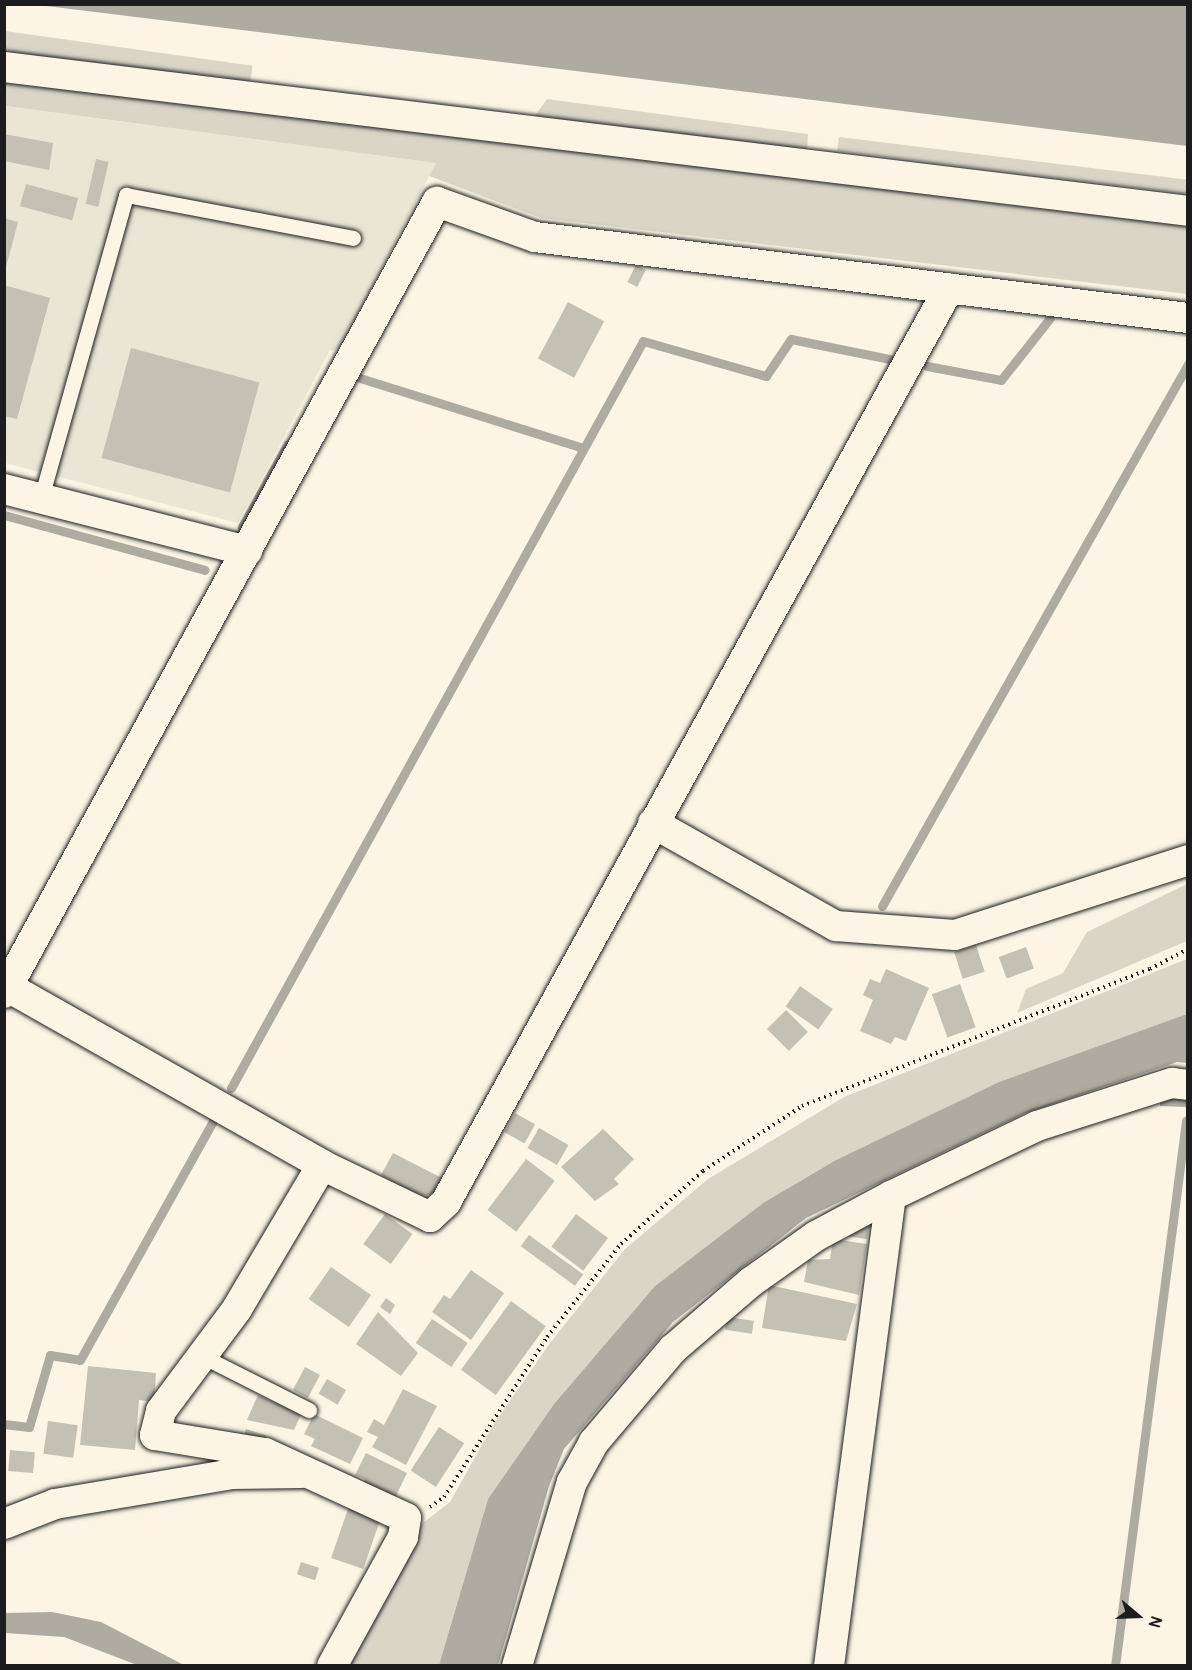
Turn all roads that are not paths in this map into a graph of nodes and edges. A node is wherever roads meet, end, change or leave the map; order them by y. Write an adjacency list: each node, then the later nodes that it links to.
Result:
1 (4, 67): 2 (street)
2 (1188, 211)
3 (353, 238): 7 (lane)
4 (949, 288): 5 (street); 8 (street); 9 (street)
5 (1188, 318)
6 (4, 489): 7 (street)
7 (41, 498): 8 (street)
8 (247, 551): 11 (street)
9 (653, 823): 10 (street); 13 (street)
10 (1188, 860)
11 (6, 990): 13 (street)
12 (1188, 1085): 14 (street)
13 (322, 1165): 15 (street)
14 (891, 1196): 20 (street); 21 (street)
15 (202, 1356): 16 (lane); 17 (street)
16 (309, 1410)
17 (307, 1473): 18 (street); 19 (street)
18 (4, 1524)
19 (332, 1665)
20 (517, 1665)
21 (829, 1665)

